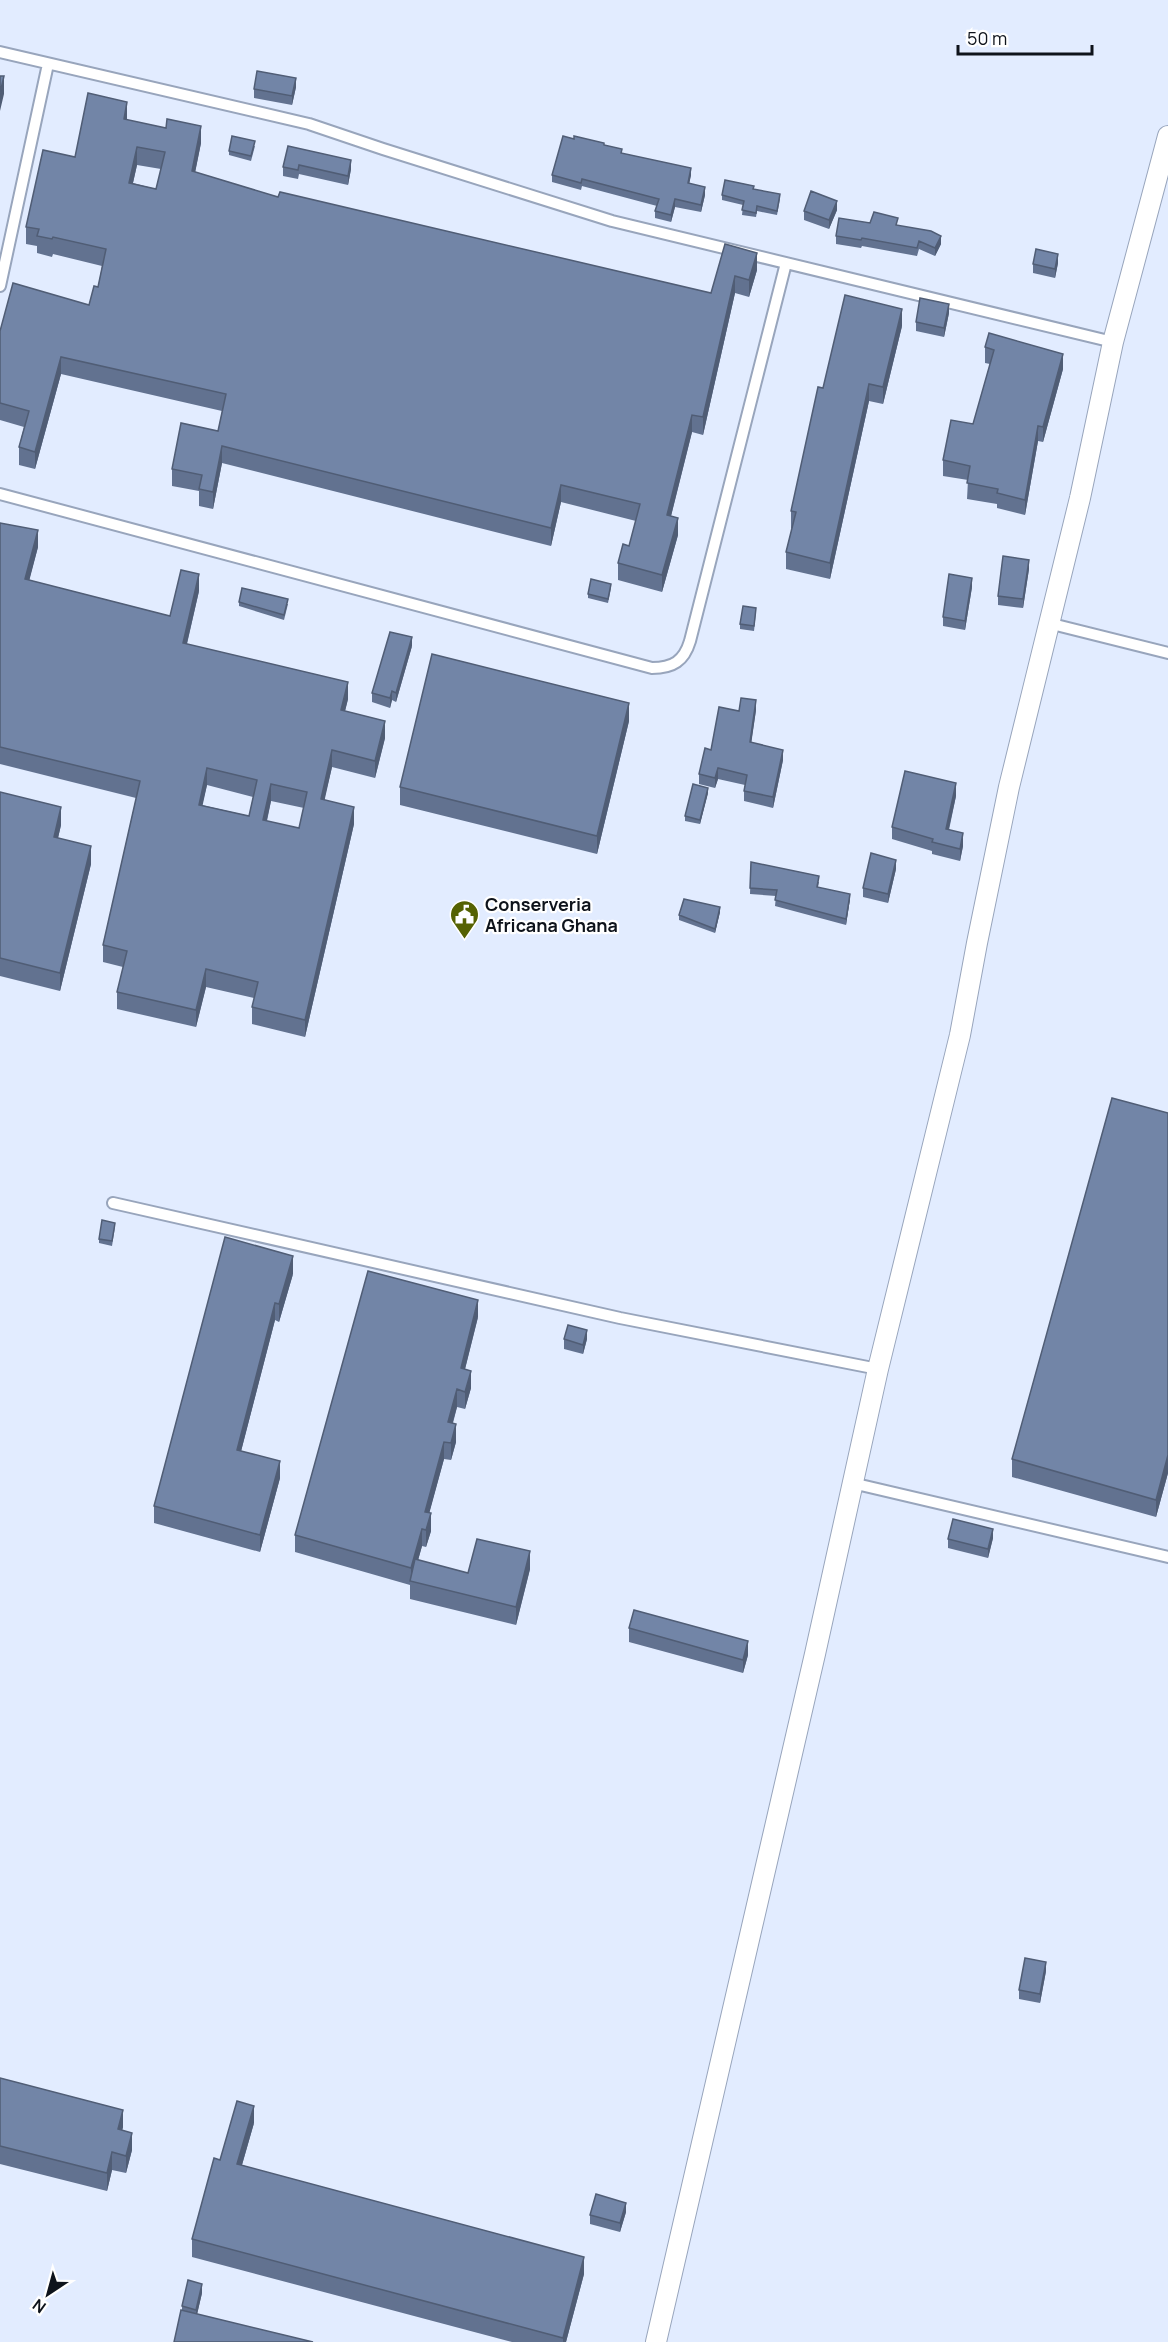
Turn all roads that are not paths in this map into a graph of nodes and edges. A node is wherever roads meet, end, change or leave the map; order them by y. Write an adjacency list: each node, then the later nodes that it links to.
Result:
1 (0, 52): 2 (lane)
2 (48, 64): 4 (lane); 5 (lane)
3 (1168, 136): 6 (street)
4 (786, 263): 6 (lane); 7 (lane)
5 (0, 286)
6 (1113, 342): 8 (street)
7 (0, 494)
8 (1048, 623): 9 (lane); 11 (street)
9 (1168, 652)
10 (113, 1203): 11 (lane)
11 (878, 1369): 12 (street)
12 (852, 1484): 13 (lane); 14 (street)
13 (1168, 1557)
14 (656, 2342)

